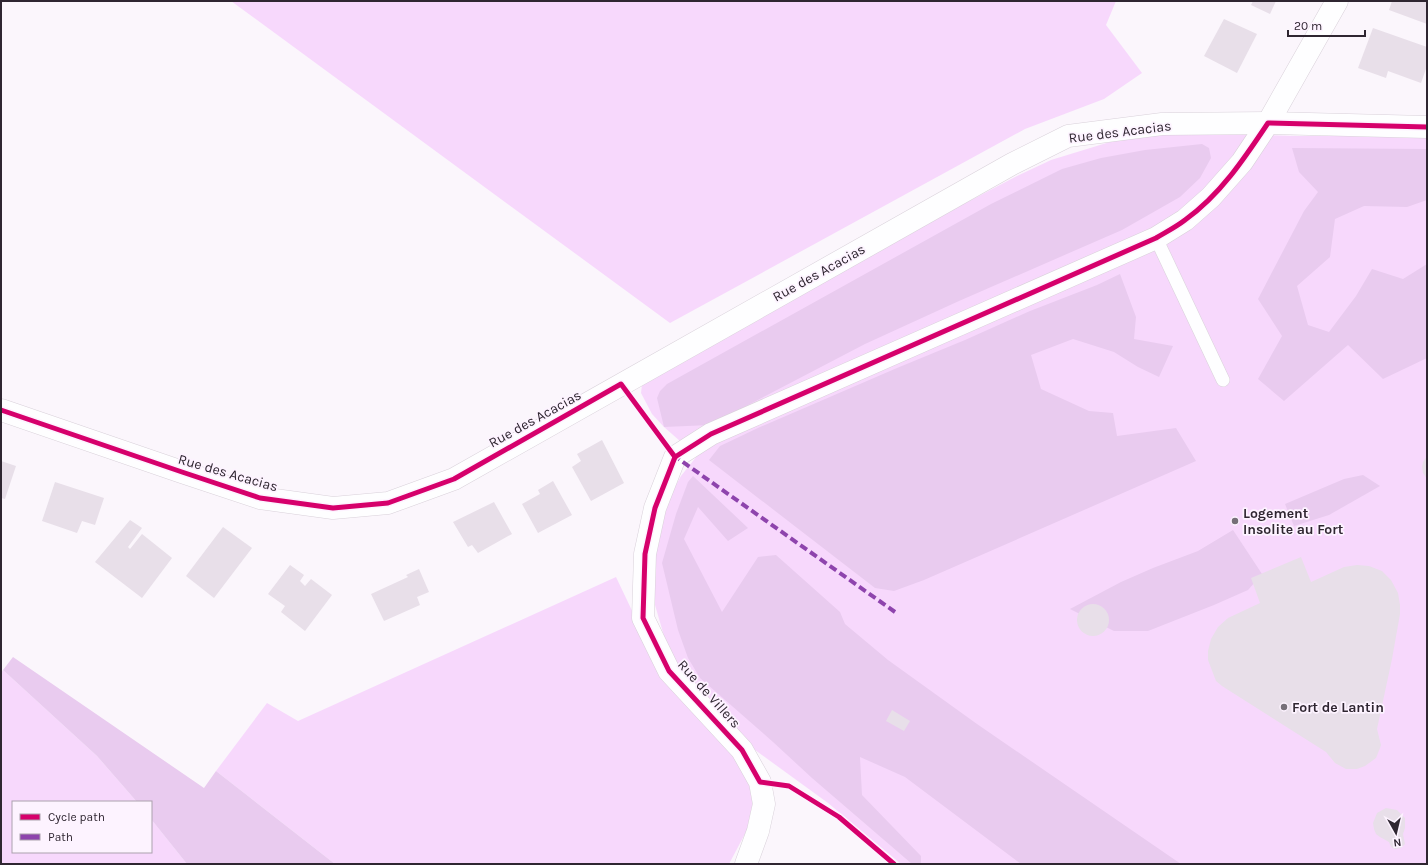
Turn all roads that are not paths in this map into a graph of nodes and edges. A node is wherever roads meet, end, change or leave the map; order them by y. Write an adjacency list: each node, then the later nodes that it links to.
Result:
1 (1336, 1): 2 (street)
2 (1268, 123): 3 (street, Rue des Acacias); 4 (street); 6 (street, Rue des Acacias)
3 (1427, 127)
4 (1156, 238): 5 (lane); 7 (street, Rue de Villers)
5 (1223, 380)
6 (1, 410)
7 (746, 864)

